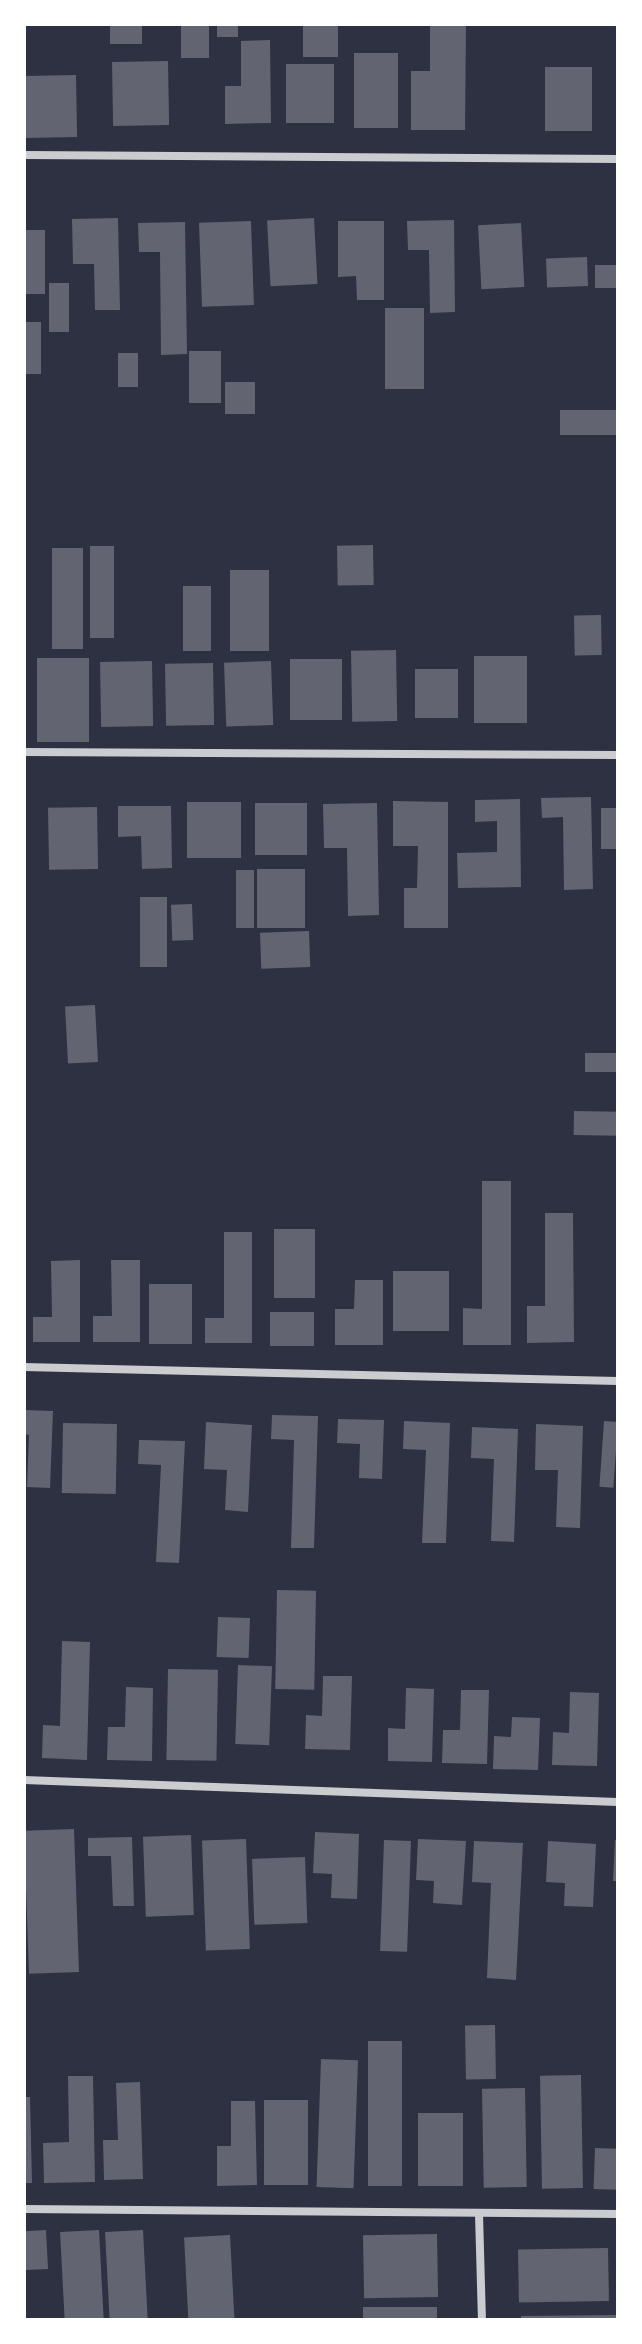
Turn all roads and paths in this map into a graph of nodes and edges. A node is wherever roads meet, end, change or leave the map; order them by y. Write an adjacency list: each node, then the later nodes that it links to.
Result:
1 (24, 155): 2 (street)
2 (618, 159)
3 (24, 752): 4 (street)
4 (618, 755)
5 (24, 1367): 6 (street)
6 (618, 1381)
7 (24, 1780): 8 (street)
8 (618, 1802)
9 (24, 2209): 10 (street)
10 (479, 2214): 11 (street); 12 (street)
11 (618, 2214)
12 (482, 2320)

